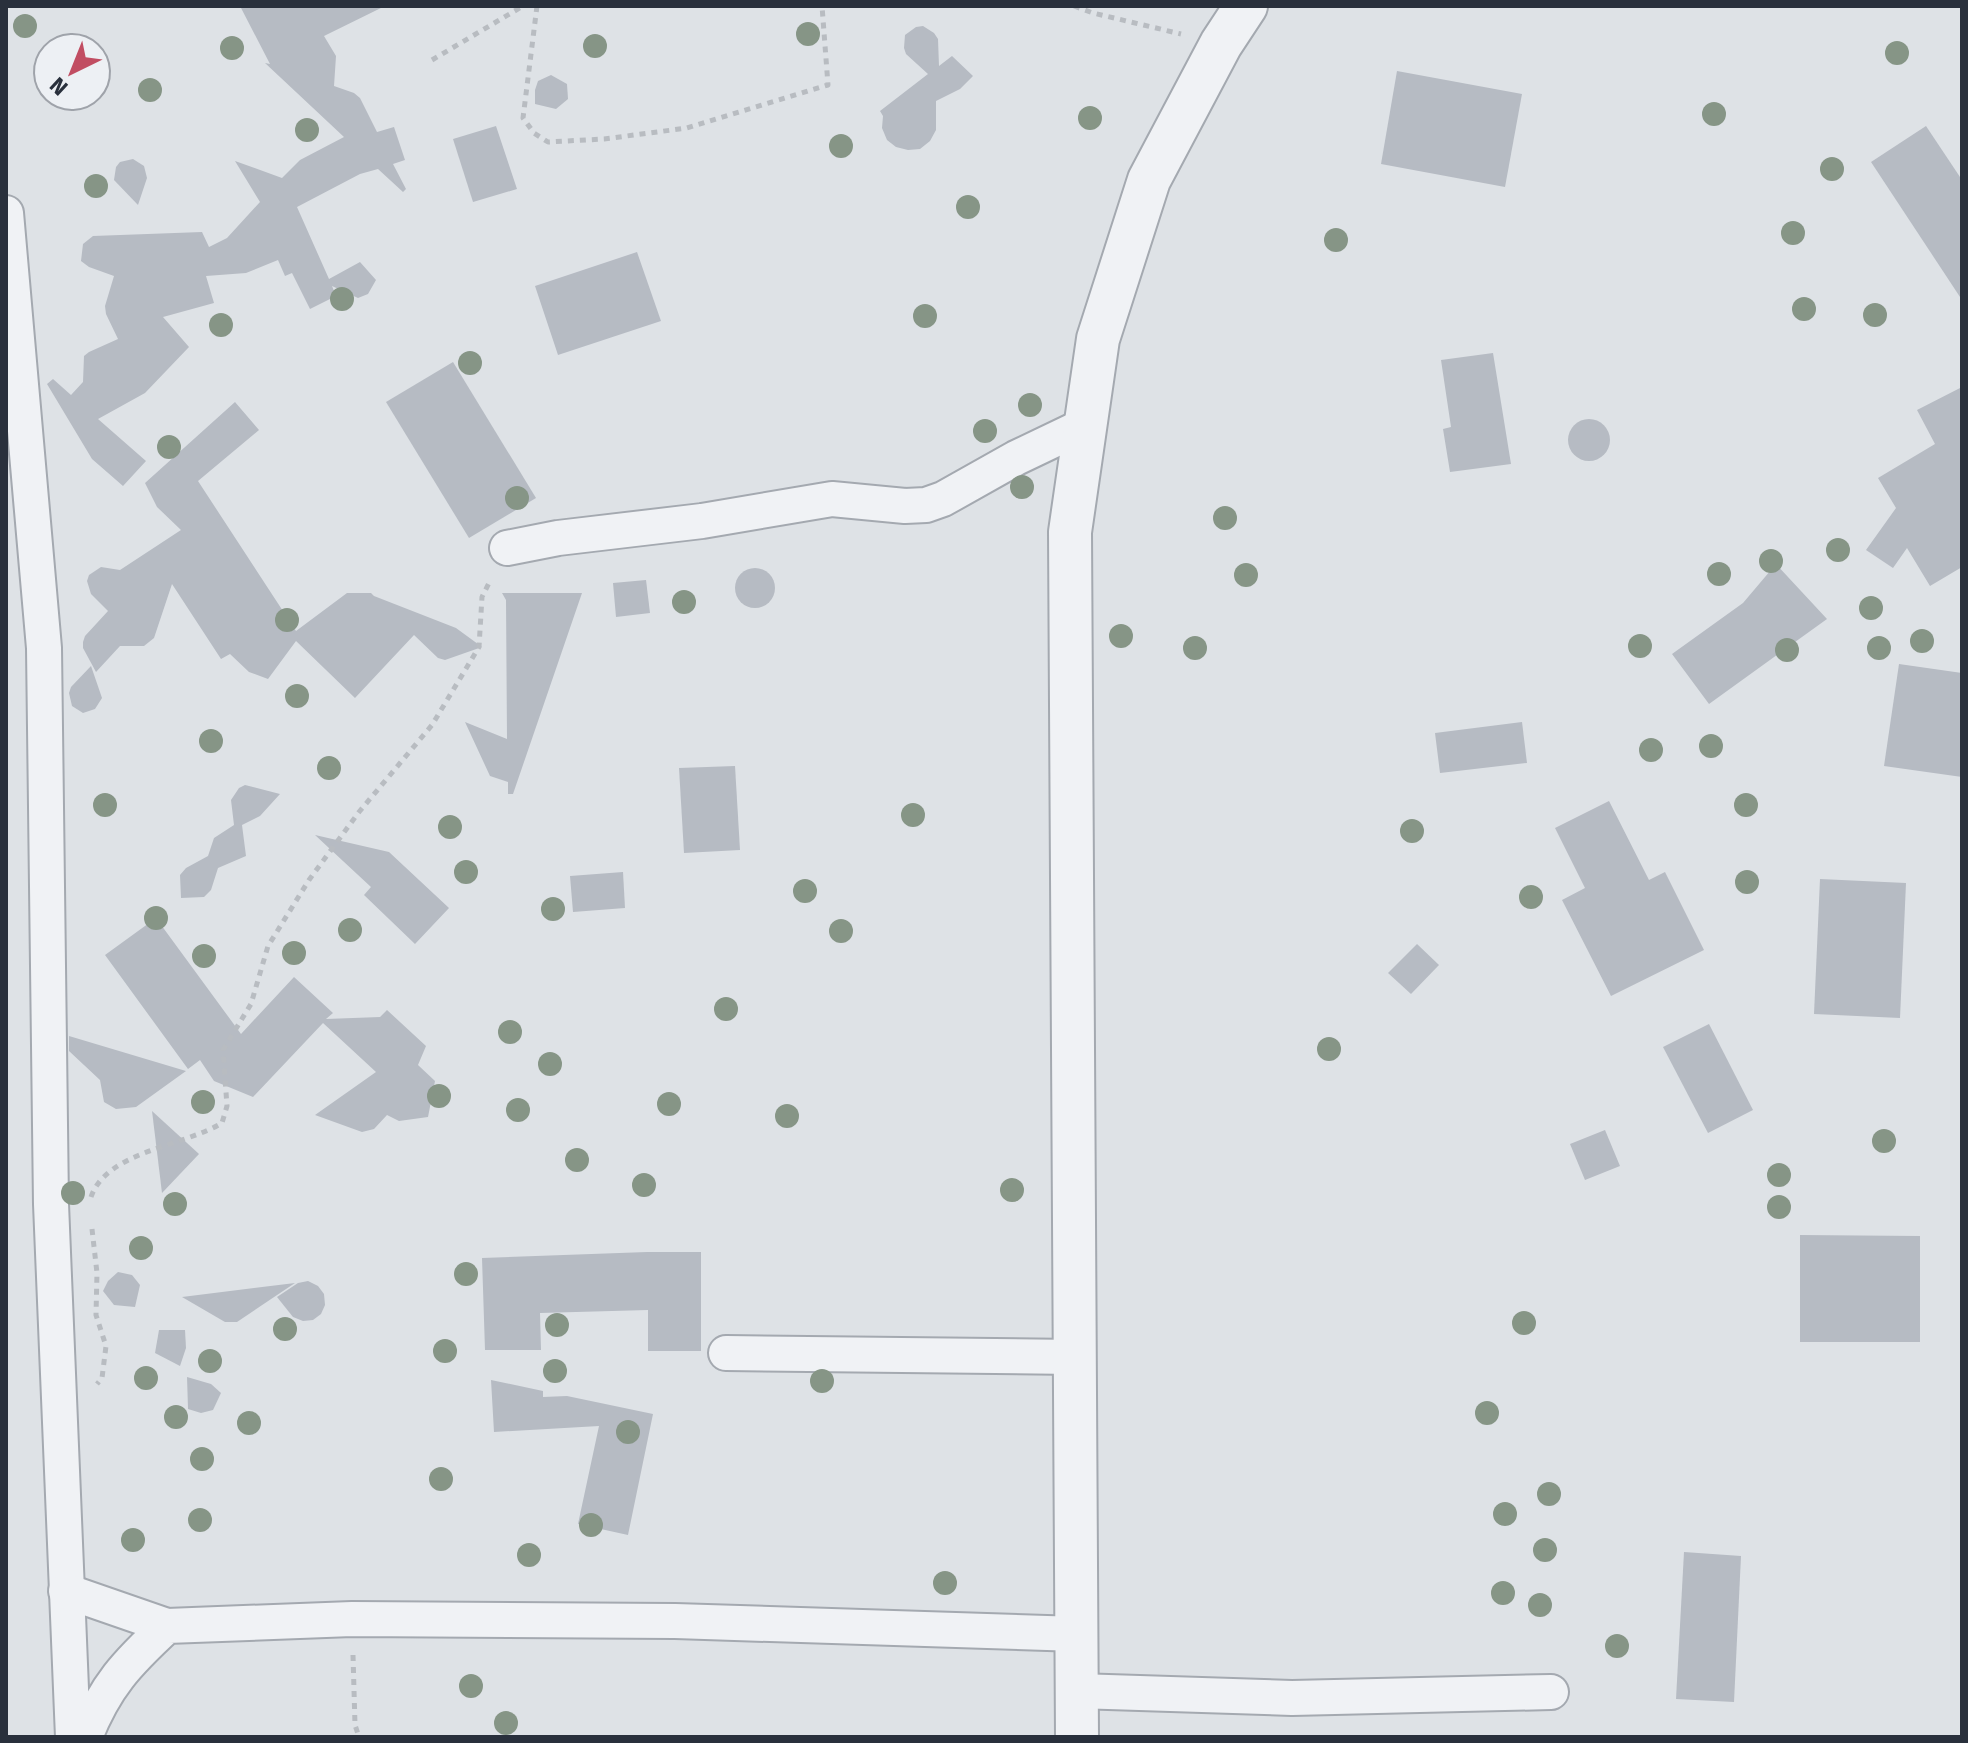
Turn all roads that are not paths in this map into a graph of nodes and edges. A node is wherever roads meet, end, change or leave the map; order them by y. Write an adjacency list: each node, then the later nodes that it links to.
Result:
1 (1246, 6): 3 (street)
2 (6, 213): 7 (street)
3 (1085, 425): 4 (street); 6 (street)
4 (507, 548)
5 (726, 1353): 6 (street)
6 (1076, 1357): 9 (street)
7 (66, 1591): 8 (street); 12 (street)
8 (167, 1626): 9 (street); 13 (street)
9 (1078, 1634): 10 (street)
10 (1077, 1691): 11 (street); 14 (street)
11 (1551, 1692)
12 (73, 1737)
13 (85, 1737)
14 (1077, 1737)

